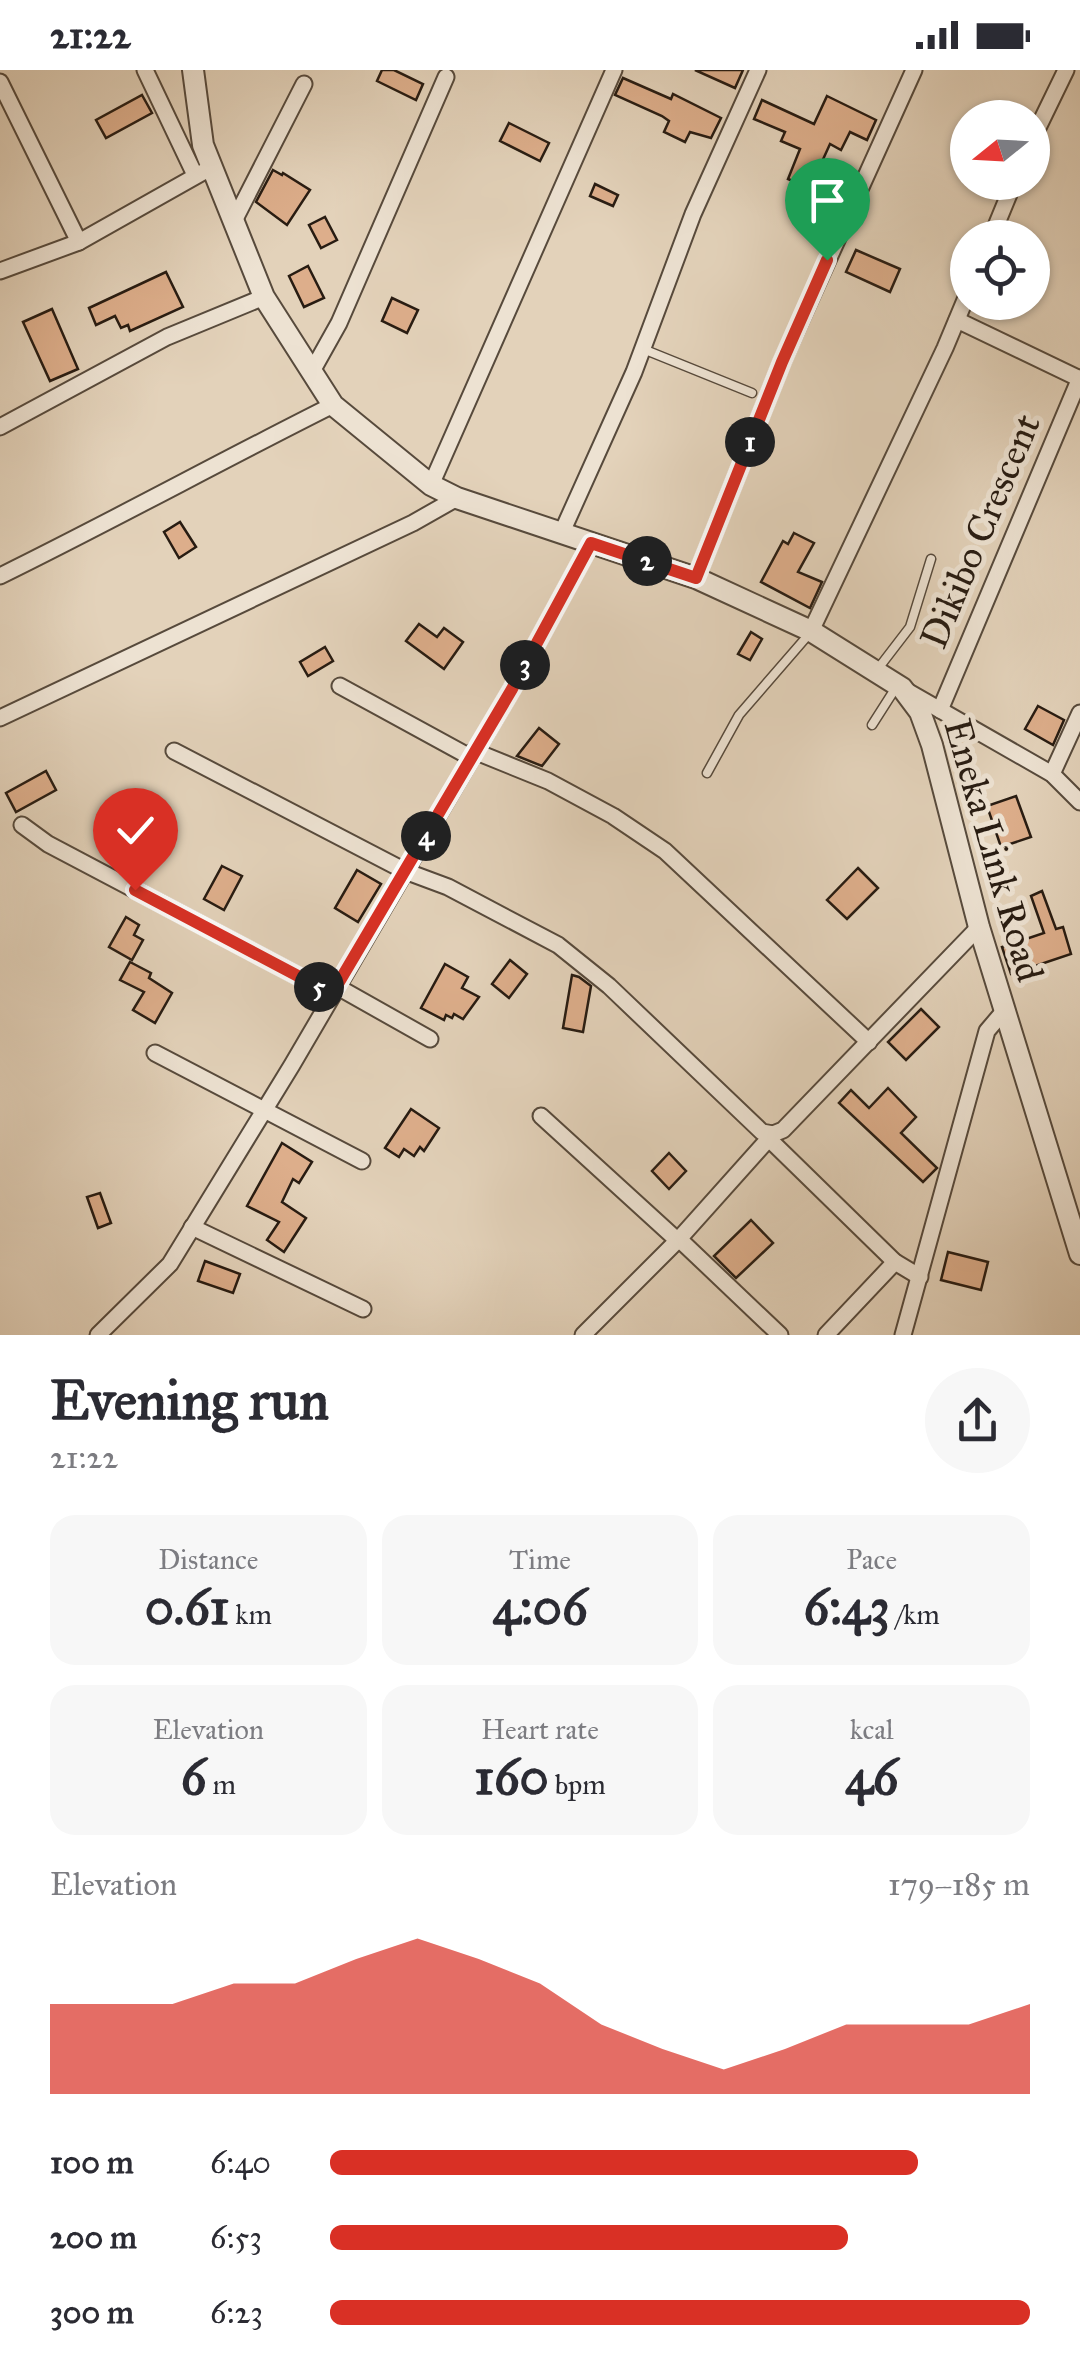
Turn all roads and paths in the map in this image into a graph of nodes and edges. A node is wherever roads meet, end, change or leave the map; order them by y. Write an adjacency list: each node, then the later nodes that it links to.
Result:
1 (145, 70): 11 (street)
2 (193, 70): 11 (street, Eneka Link Road)
3 (614, 70): 23 (street)
4 (758, 70): 17 (street)
5 (914, 70): 29 (street)
6 (1066, 70): 10 (street)
7 (446, 77): 18 (street)
8 (0, 82): 13 (street)
9 (304, 84): 12 (street)
10 (1050, 103)
11 (204, 171): 12 (street, Eneka Link Road); 13 (street)
12 (235, 219): 15 (street, Eneka Link Road)
13 (79, 242): 14 (street)
14 (0, 271)
15 (264, 296): 18 (street, Eneka Link Road); 22 (street)
16 (956, 320): 19 (street); 30 (street)
17 (643, 349): 20 (lane); 25 (street)
18 (312, 373): 21 (street, Eneka Link Road)
19 (1080, 378): 34 (street, Dikibo Crescent)
20 (752, 393)
21 (334, 405): 23 (street, Eneka Link Road); 28 (street)
22 (0, 427)
23 (431, 485): 24 (street, Eneka Link Road)
24 (457, 498): 25 (street, Eneka Link Road); 36 (street)
25 (562, 532): 26 (street, Eneka Link Road)
26 (591, 543): 29 (street, Eneka Link Road); 39 (street)
27 (931, 559): 31 (lane)
28 (0, 576)
29 (696, 578): 30 (street, Eneka Link Road)
30 (811, 631): 31 (street, Eneka Link Road); 40 (lane)
31 (876, 670): 33 (street, Eneka Link Road)
32 (340, 686): 39 (street)
33 (900, 686): 34 (street); 37 (lane); 45 (street, Eneka Link Road)
34 (940, 710): 41 (street)
35 (1080, 713): 41 (street)
36 (0, 718)
37 (872, 725)
38 (174, 751): 44 (street)
39 (472, 754): 44 (street); 49 (street)
40 (706, 773)
41 (1052, 774): 42 (street)
42 (1080, 802)
43 (22, 825): 46 (street)
44 (405, 871): 46 (street); 53 (street)
45 (979, 927): 47 (street, Eneka Link Road); 49 (street)
46 (334, 990): 48 (street); 51 (street)
47 (1004, 1011): 57 (street, Eneka Link Road); 59 (street)
48 (430, 1039)
49 (869, 1042): 53 (street)
50 (155, 1053): 51 (street)
51 (264, 1110): 54 (street); 55 (street)
52 (541, 1116): 56 (street)
53 (771, 1136): 56 (street); 58 (street)
54 (362, 1160)
55 (192, 1227): 60 (street); 61 (street)
56 (678, 1240): 62 (street); 63 (street)
57 (1080, 1254)
58 (894, 1262): 59 (street); 64 (street)
59 (920, 1277): 65 (street)
60 (362, 1309)
61 (98, 1335)
62 (583, 1335)
63 (780, 1335)
64 (826, 1335)
65 (903, 1335)

